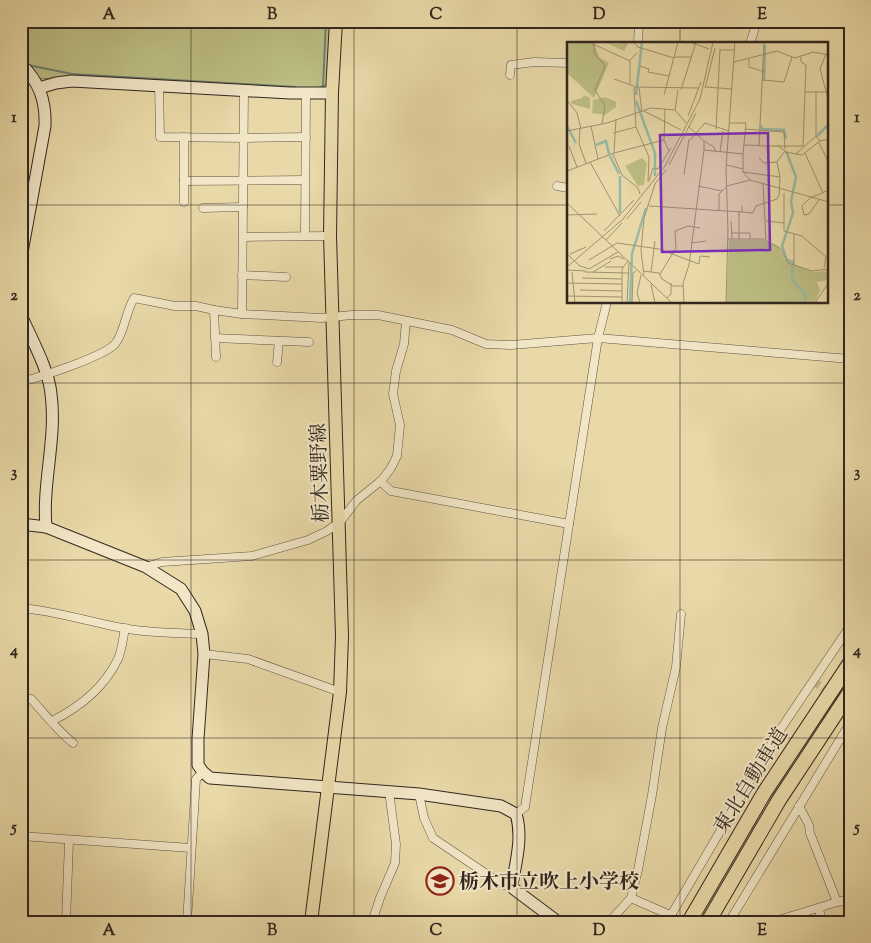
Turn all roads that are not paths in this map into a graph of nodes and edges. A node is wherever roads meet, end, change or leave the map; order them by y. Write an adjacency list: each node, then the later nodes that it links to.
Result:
1 (336, 21): 13 (main road, 栃木粟野線)
2 (639, 21): 4 (street)
3 (757, 21): 5 (street)
4 (638, 42)
5 (751, 42)
6 (567, 63): 8 (street)
7 (21, 64): 10 (street)
8 (510, 75)
9 (159, 85): 10 (street); 11 (street); 14 (street)
10 (40, 88): 25 (street)
11 (244, 90): 12 (street); 16 (street)
12 (306, 93): 13 (street); 15 (street)
13 (332, 93): 27 (main road, 栃木粟野線)
14 (184, 137): 16 (street); 18 (street)
15 (306, 137): 16 (street); 17 (street)
16 (244, 138): 19 (street)
17 (305, 180): 19 (street); 26 (street)
18 (184, 181): 19 (street); 22 (street)
19 (243, 181): 23 (street)
20 (556, 186): 21 (street)
21 (567, 188)
22 (184, 202)
23 (243, 207): 24 (street); 28 (street)
24 (203, 208)
25 (23, 236): 29 (street)
26 (305, 236): 27 (street); 28 (street)
27 (330, 236): 36 (main road, 栃木粟野線)
28 (243, 237): 30 (street)
29 (21, 258)
30 (242, 275): 31 (street); 34 (street)
31 (286, 277)
32 (606, 304): 39 (street)
33 (214, 310): 34 (street); 38 (street); 45 (street)
34 (242, 314): 36 (street)
35 (21, 315): 45 (street)
36 (332, 317): 37 (street); 48 (main road, 栃木粟野線)
37 (406, 321): 39 (street); 47 (street)
38 (216, 338): 40 (street); 42 (street)
39 (598, 338): 43 (street); 50 (street)
40 (279, 341): 41 (street); 44 (street)
41 (309, 342)
42 (216, 357)
43 (850, 359)
44 (277, 362)
45 (47, 375): 46 (street); 51 (street)
46 (21, 382)
47 (380, 481): 48 (street); 50 (street)
48 (340, 522): 52 (street); 60 (main road, 栃木粟野線)
49 (21, 524): 51 (street)
50 (569, 524): 71 (street)
51 (46, 527): 52 (street)
52 (146, 567): 57 (street)
53 (21, 608): 56 (street)
54 (681, 614): 76 (street)
55 (850, 626): 80 (street)
56 (125, 628): 57 (street); 63 (street)
57 (202, 634): 58 (street)
58 (204, 654): 60 (street); 66 (street)
59 (850, 664): 80 (highway, 東北自動車道)
60 (340, 692): 67 (main road, 栃木粟野線)
61 (850, 692): 87 (highway, 東北自動車道)
62 (21, 699): 63 (street)
63 (52, 721): 65 (street)
64 (850, 723): 70 (street)
65 (73, 743)
66 (203, 772): 67 (street); 74 (street)
67 (328, 786): 68 (street); 83 (main road, 栃木粟野線)
68 (389, 791): 69 (street); 84 (street)
69 (419, 794): 71 (street); 75 (street)
70 (798, 806): 78 (street); 88 (street)
71 (516, 814): 75 (street)
72 (21, 836): 73 (street)
73 (69, 840): 74 (street); 81 (street)
74 (191, 848): 82 (street)
75 (514, 889): 85 (street)
76 (631, 898): 80 (street); 86 (street)
77 (850, 899): 78 (street)
78 (837, 902): 79 (street)
79 (819, 909): 89 (street); 90 (street)
80 (676, 920)
81 (66, 922)
82 (188, 922)
83 (310, 922)
84 (372, 922)
85 (558, 922)
86 (609, 922)
87 (708, 922)
88 (729, 922)
89 (772, 922)
90 (822, 922)

